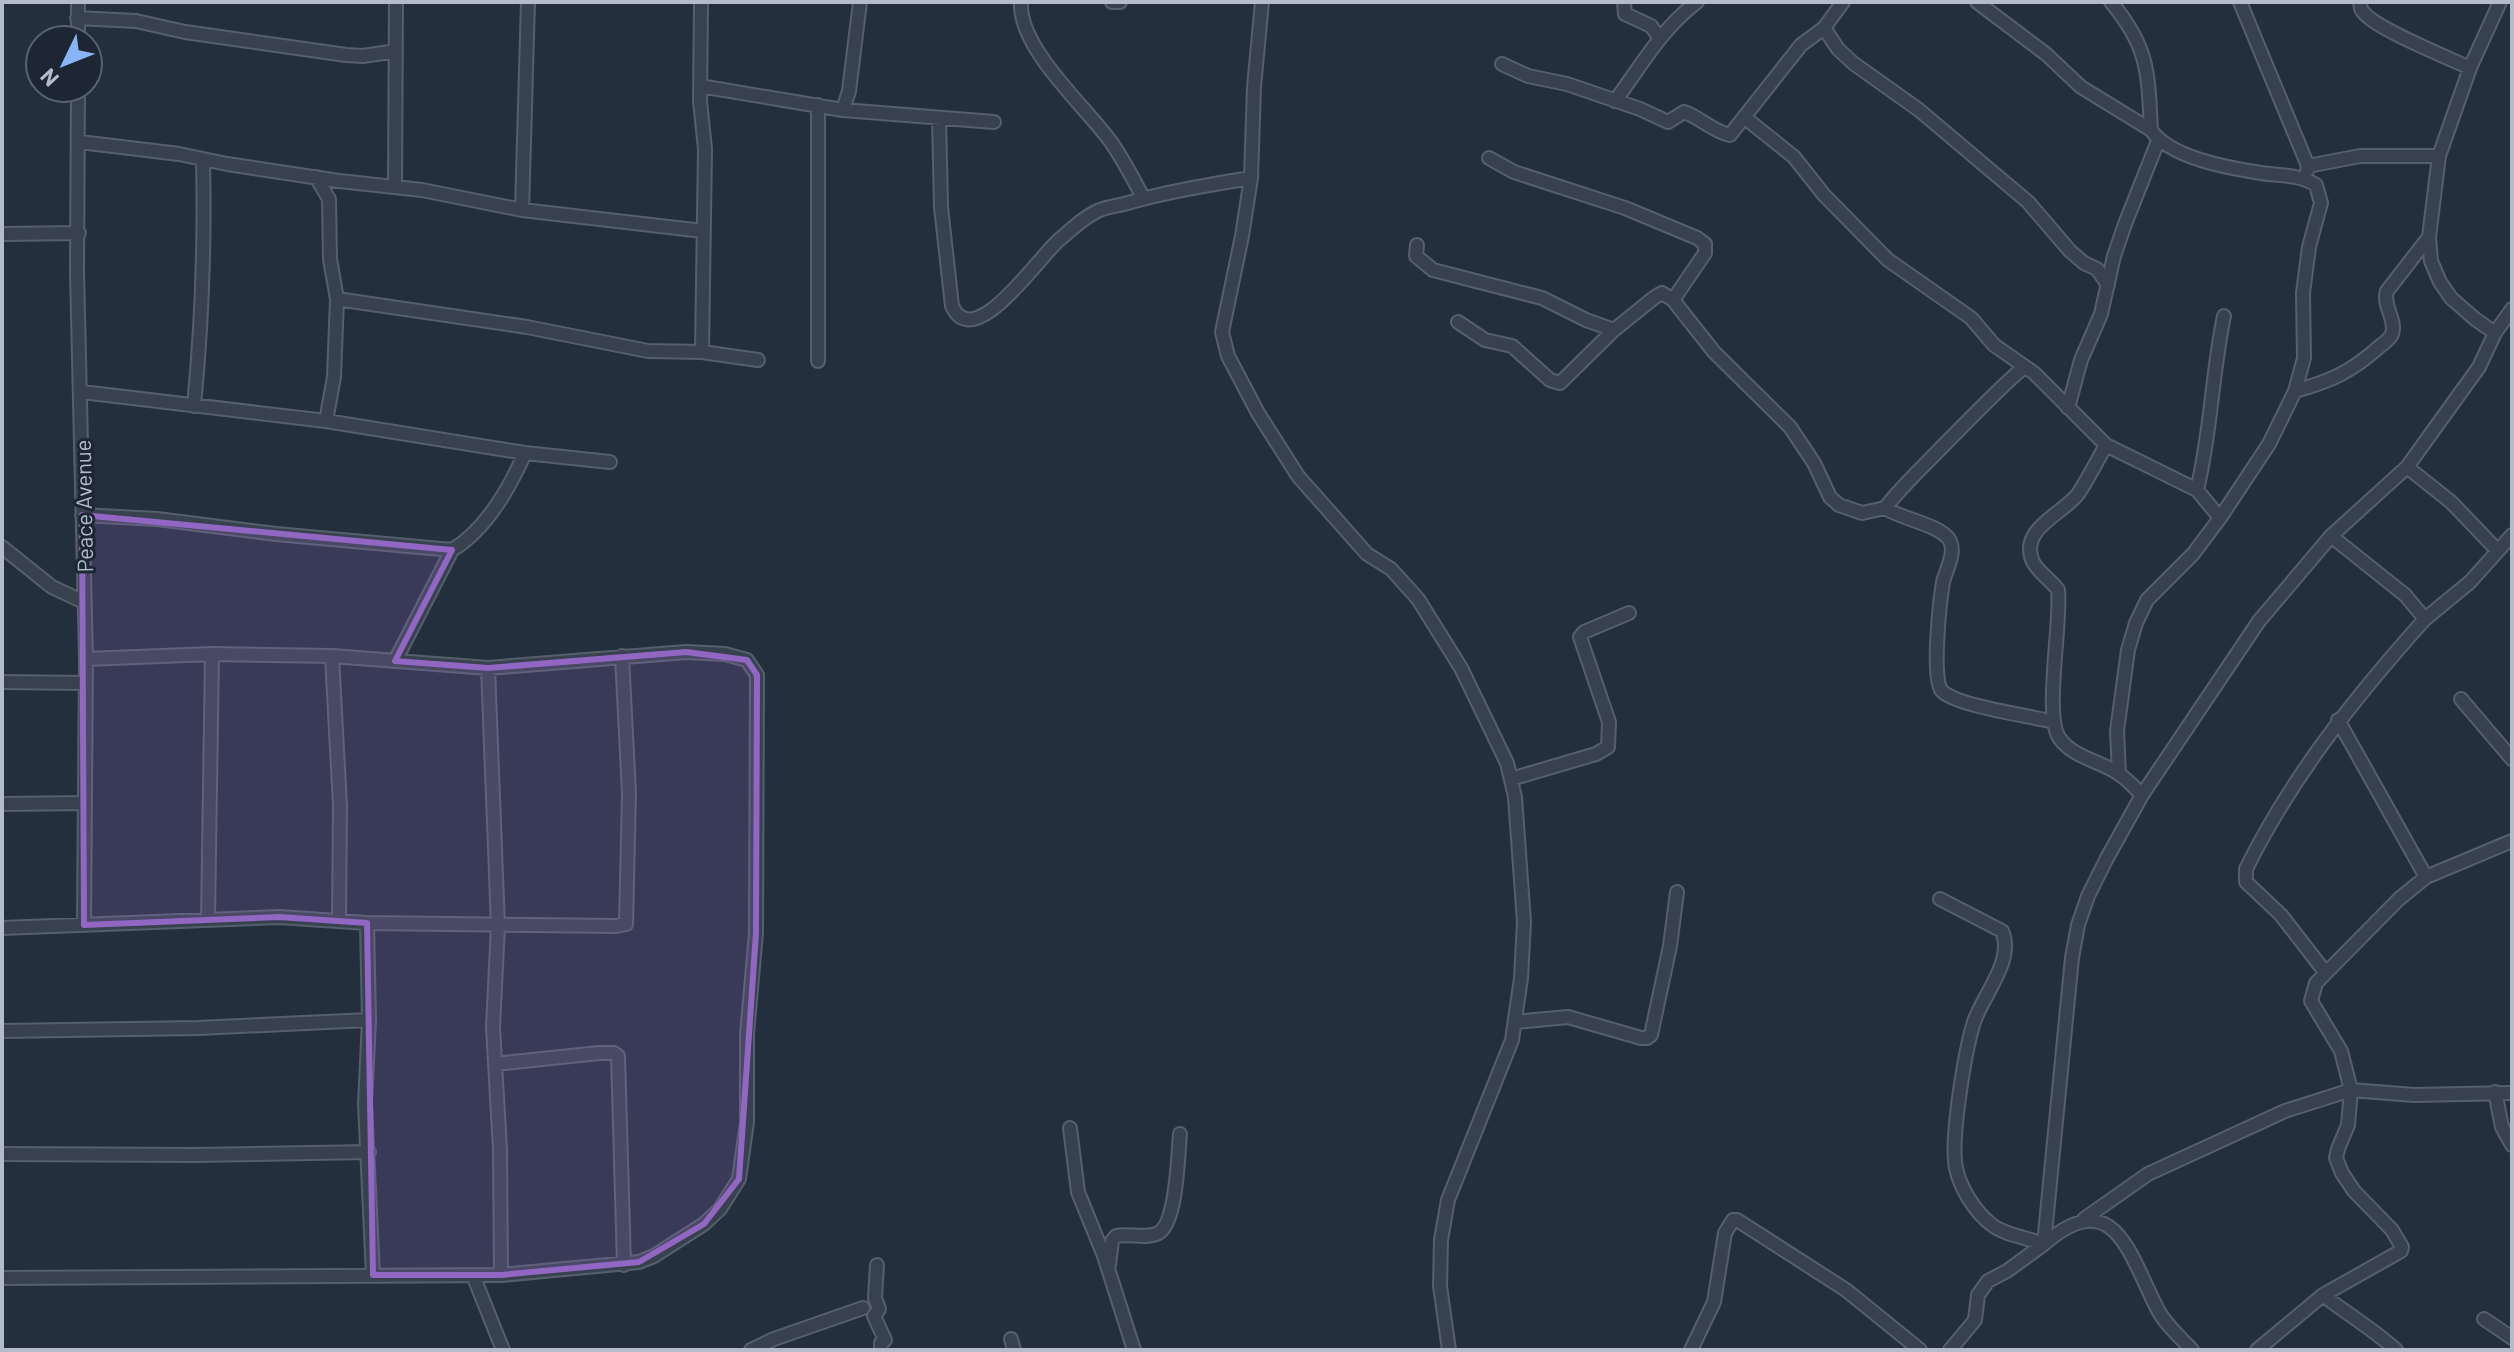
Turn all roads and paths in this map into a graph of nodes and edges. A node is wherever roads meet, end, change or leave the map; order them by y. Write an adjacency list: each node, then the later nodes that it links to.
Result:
1 (78, 2): 18 (street)
2 (396, 2): 22 (street)
3 (528, 2): 45 (street)
4 (701, 2): 25 (street)
5 (860, 2): 29 (street)
6 (1021, 2): 43 (street)
7 (1112, 2): 8 (street)
8 (1120, 2)
9 (1262, 2): 40 (street)
10 (1624, 2): 21 (street)
11 (1697, 2): 21 (street)
12 (1843, 2): 20 (street)
13 (1977, 2): 33 (street)
14 (2111, 2): 33 (street)
15 (2240, 2): 38 (street)
16 (2360, 2): 24 (street)
17 (2500, 2): 24 (street)
18 (77, 18): 19 (street); 22 (street)
19 (77, 24)
20 (1824, 28): 30 (street); 52 (street)
21 (1659, 37): 26 (street)
22 (396, 51): 42 (street)
23 (1502, 64): 26 (street)
24 (2470, 68): 35 (street)
25 (700, 86): 28 (street); 46 (street)
26 (1615, 101): 30 (street)
27 (79, 104): 34 (street, Peace Avenue)
28 (818, 105): 29 (street); 63 (street)
29 (843, 110): 31 (street)
30 (1744, 117): 64 (street)
31 (939, 118): 32 (street); 43 (street)
32 (994, 122)
33 (2154, 136): 38 (street); 51 (street)
34 (80, 142): 37 (street); 47 (street, Peace Avenue)
35 (2439, 156): 38 (street); 49 (street)
36 (1489, 158): 55 (street)
37 (203, 160): 39 (street); 67 (street)
38 (2306, 172): 65 (street)
39 (316, 177): 41 (street); 44 (street)
40 (1251, 178): 43 (street); 99 (street)
41 (339, 181): 42 (street); 44 (street)
42 (395, 187): 45 (street)
43 (1143, 197)
44 (329, 199): 54 (street)
45 (522, 210): 46 (street)
46 (703, 231): 61 (street)
47 (79, 233): 48 (street); 66 (street, Peace Avenue)
48 (2, 234)
49 (2429, 237): 60 (street); 65 (street)
50 (1417, 245): 59 (street)
51 (2114, 256): 52 (street); 53 (street)
52 (2097, 269): 53 (street)
53 (2108, 285): 68 (street)
54 (337, 299): 61 (street); 69 (street)
55 (1673, 300): 59 (street); 75 (street)
56 (2512, 309): 60 (street)
57 (2224, 316): 74 (street)
58 (1458, 322): 59 (street)
59 (1614, 330)
60 (2495, 333): 73 (street)
61 (702, 352): 62 (street)
62 (758, 360)
63 (818, 361)
64 (2024, 367): 68 (street); 75 (street)
65 (2295, 391): 77 (street)
66 (82, 392): 67 (street); 76 (street, Peace Avenue)
67 (194, 406): 69 (street)
68 (2068, 408): 70 (street)
69 (326, 421): 71 (street)
70 (2106, 445): 74 (street); 96 (street)
71 (525, 453): 72 (street); 81 (street)
72 (610, 462)
73 (2407, 467): 79 (street); 82 (street)
74 (2197, 490): 77 (street)
75 (1885, 508): 96 (street)
76 (82, 515): 81 (street); 83 (street, Peace Avenue)
77 (2220, 518): 98 (street)
78 (2512, 535): 82 (street)
79 (2331, 536): 85 (street); 100 (street)
80 (2, 547): 83 (street)
81 (452, 550): 90 (street)
82 (2498, 551): 85 (street)
83 (84, 602): 89 (street, Peace Avenue)
84 (1629, 613): 99 (street)
85 (2425, 619): 95 (street)
86 (212, 654): 87 (street); 89 (street); 107 (street)
87 (332, 656): 90 (street); 108 (street)
88 (622, 656): 91 (street); 111 (street); 128 (street)
89 (86, 659): 93 (street, Peace Avenue)
90 (395, 661): 91 (street)
91 (488, 668): 111 (street)
92 (2, 682): 93 (street)
93 (86, 683): 101 (street, Peace Avenue)
94 (2461, 699): 97 (street)
95 (2338, 720): 104 (street); 113 (street)
96 (2054, 722): 98 (street)
97 (2512, 759)
98 (2119, 773): 100 (street)
99 (1511, 779): 115 (street)
100 (2142, 795): 127 (street)
101 (85, 803): 102 (street); 110 (street, Peace Avenue)
102 (2, 804)
103 (2512, 841): 104 (street)
104 (2426, 877): 113 (street)
105 (1677, 892): 115 (street)
106 (1940, 899): 127 (street)
107 (208, 919): 108 (street); 110 (street)
108 (339, 921): 109 (street)
109 (367, 923): 111 (street); 114 (street)
110 (84, 925): 112 (street)
111 (498, 926): 117 (street)
112 (2, 928)
113 (2325, 972): 118 (street)
114 (369, 1020): 116 (street); 124 (street)
115 (1515, 1022): 143 (street)
116 (2, 1031)
117 (495, 1064): 128 (street); 133 (street)
118 (2351, 1090): 119 (street); 126 (street); 135 (street)
119 (2495, 1092): 120 (street); 123 (street)
120 (2512, 1093)
121 (1070, 1128): 130 (street)
122 (1180, 1134): 130 (street)
123 (2512, 1145)
124 (369, 1152): 125 (street); 131 (street)
125 (2, 1154)
126 (2084, 1219): 127 (street); 147 (street)
127 (2044, 1244): 146 (street)
128 (624, 1265): 133 (street)
129 (877, 1265): 141 (street)
130 (1108, 1269): 142 (street)
131 (373, 1275): 132 (street); 134 (street)
132 (473, 1275): 133 (street); 139 (street)
133 (501, 1275)
134 (2, 1278)
135 (2323, 1295): 148 (street); 149 (street)
136 (863, 1308): 140 (street)
137 (2484, 1319): 138 (street)
138 (2512, 1338)
139 (503, 1350)
140 (751, 1350)
141 (881, 1350)
142 (1134, 1350)
143 (1449, 1350)
144 (1691, 1350): 145 (street)
145 (1920, 1350)
146 (1950, 1350)
147 (2192, 1350)
148 (2257, 1350)
149 (2396, 1350)

